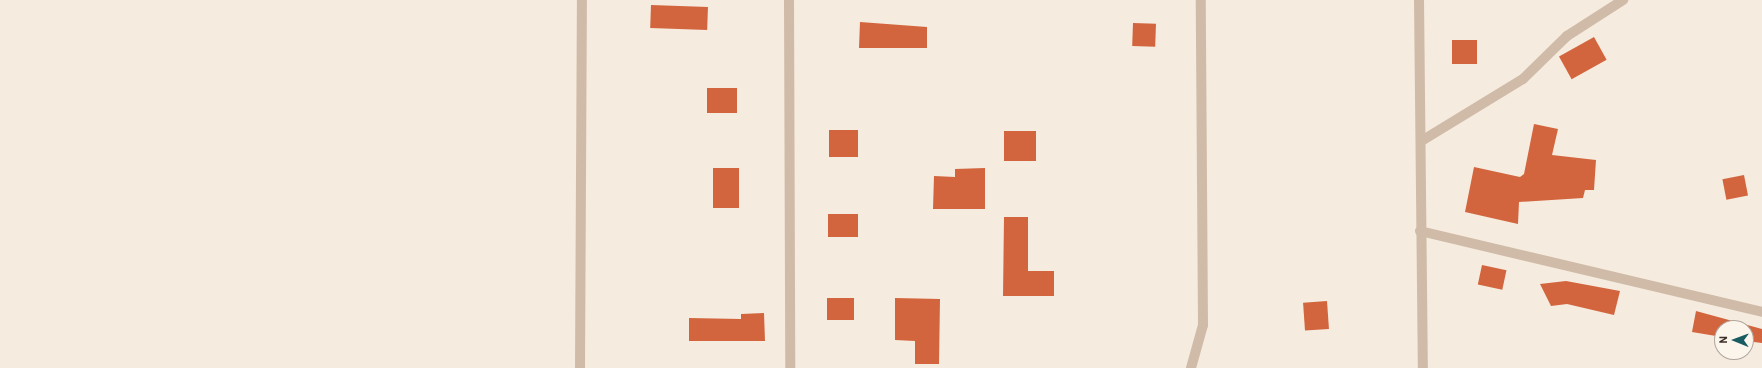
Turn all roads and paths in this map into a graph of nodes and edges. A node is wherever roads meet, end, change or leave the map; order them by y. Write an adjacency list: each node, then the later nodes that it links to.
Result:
1 (582, 0): 9 (street)
2 (789, 0): 10 (street)
3 (1201, 0): 11 (street)
4 (1419, 0): 6 (street)
5 (1623, 0): 6 (street)
6 (1423, 140): 7 (street)
7 (1420, 231): 8 (street); 12 (street)
8 (1762, 312)
9 (580, 368)
10 (790, 368)
11 (1191, 368)
12 (1423, 368)

